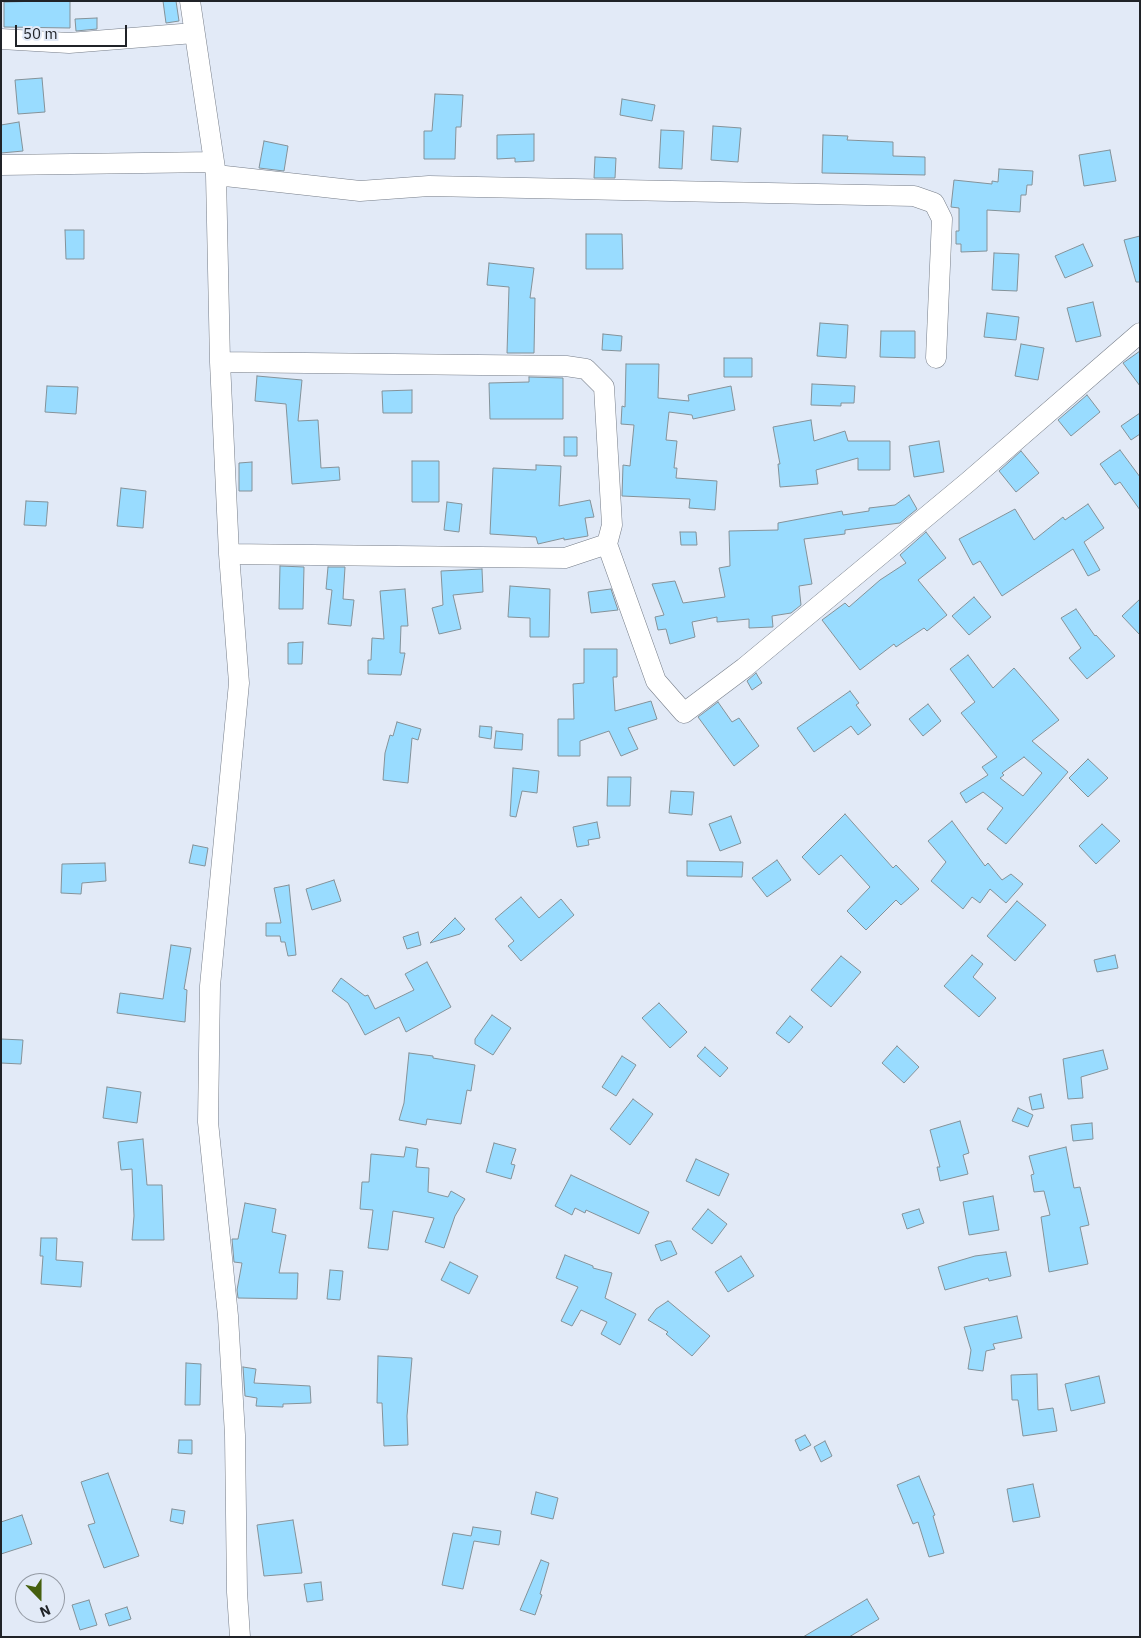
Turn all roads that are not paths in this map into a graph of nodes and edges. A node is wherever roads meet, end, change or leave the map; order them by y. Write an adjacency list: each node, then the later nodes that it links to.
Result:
1 (190, 1): 2 (street)
2 (194, 33): 3 (street); 5 (street)
3 (1, 38)
4 (1, 165): 5 (street)
5 (215, 169): 7 (street); 8 (street)
6 (1140, 332): 9 (street)
7 (936, 358)
8 (220, 362): 9 (street); 10 (street)
9 (607, 544): 10 (street)
10 (229, 554): 11 (street)
11 (240, 1637)

